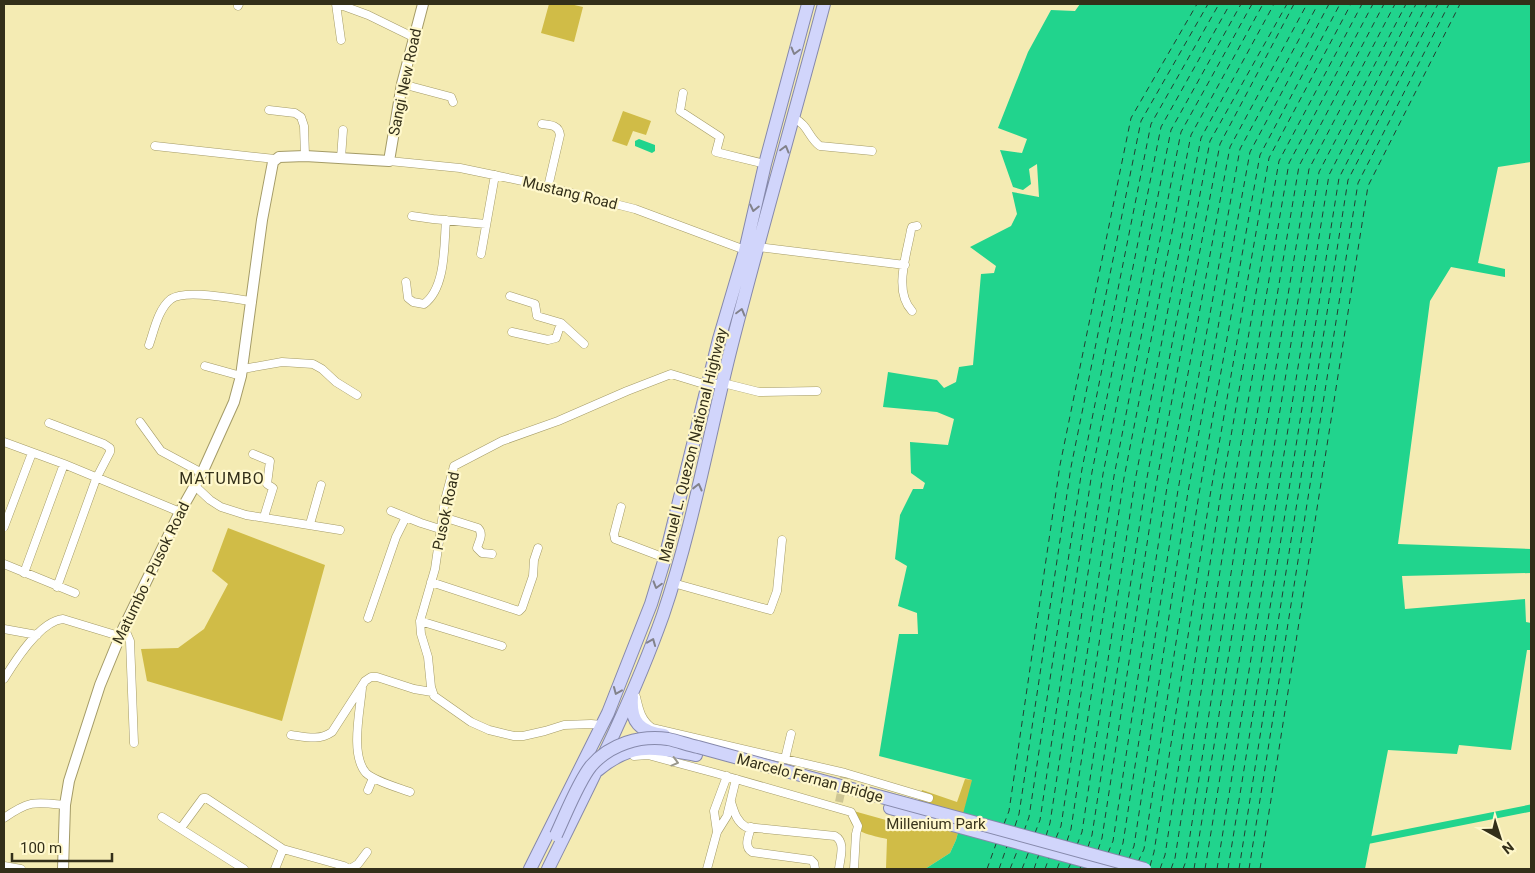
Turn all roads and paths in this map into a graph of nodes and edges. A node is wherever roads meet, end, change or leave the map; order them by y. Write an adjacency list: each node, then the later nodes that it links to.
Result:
1 (337, 4): 5 (street); 6 (street)
2 (422, 4): 5 (street, Sangi New Road)
3 (808, 4): 4 (street); 20 (main road, Manuel L. Quezon National Highway, one-way to 20)
4 (824, 6): 11 (main road, Manuel L. Quezon National Highway)
5 (413, 37): 7 (street, Sangi New Road)
6 (342, 40)
7 (402, 84): 9 (street); 19 (street, Sangi New Road)
8 (683, 93): 20 (street)
9 (453, 102)
10 (269, 110): 16 (street)
11 (794, 118): 15 (street); 27 (main road, Manuel L. Quezon National Highway, one-way to 11)
12 (542, 124): 22 (street)
13 (343, 130): 17 (street)
14 (155, 146): 18 (street)
15 (872, 151)
16 (306, 156): 17 (street); 18 (street)
17 (341, 158): 19 (street)
18 (275, 159): 33 (street, Matumbo - Pusok Road)
19 (389, 161): 21 (street, Mustang Road)
20 (765, 164): 28 (main road, Manuel L. Quezon National Highway, one-way to 28)
21 (495, 175): 22 (street, Mustang Road); 25 (street)
22 (548, 187): 28 (street, Mustang Road)
23 (412, 216): 24 (street)
24 (446, 220): 25 (street); 31 (street)
25 (486, 224): 29 (street)
26 (917, 226): 30 (street)
27 (758, 247): 30 (street); 41 (main road, Manuel L. Quezon National Highway, one-way to 27)
28 (745, 250): 42 (main road, Manuel L. Quezon National Highway)
29 (482, 254)
30 (905, 265): 34 (street)
31 (406, 282)
32 (510, 296): 35 (street)
33 (252, 301): 38 (street); 40 (street, Matumbo - Pusok Road)
34 (912, 311)
35 (561, 323): 36 (street); 37 (street)
36 (512, 332)
37 (584, 344)
38 (149, 345)
39 (205, 366): 40 (street)
40 (242, 372): 44 (street); 51 (street, Matumbo - Pusok Road)
41 (723, 383): 42 (street, Pusok Road); 43 (street, Pusok Road); 72 (main road, Manuel L. Quezon National Highway, one-way to 41)
42 (707, 385): 60 (street, Pusok Road); 68 (main road, Manuel L. Quezon National Highway)
43 (817, 391)
44 (357, 395)
45 (140, 422): 51 (street)
46 (49, 423): 52 (street)
47 (4, 442): 48 (street)
48 (32, 453): 50 (street); 62 (street)
49 (253, 454): 58 (street)
50 (64, 464): 52 (street); 70 (street)
51 (202, 473): 54 (street, Matumbo - Pusok Road)
52 (96, 479): 57 (street); 73 (street)
53 (321, 485): 61 (street)
54 (195, 486): 57 (street, Matumbo - Pusok Road); 58 (street)
55 (621, 507): 68 (street)
56 (392, 511): 59 (street)
57 (180, 512): 80 (street, Matumbo - Pusok Road)
58 (264, 517): 61 (street)
59 (406, 517): 63 (street); 75 (street)
60 (442, 517): 63 (street, Pusok Road); 67 (street)
61 (310, 524): 64 (street)
62 (4, 527)
63 (440, 529): 71 (street, Pusok Road)
64 (340, 530)
65 (782, 540): 72 (street)
66 (538, 548): 71 (street)
67 (492, 554)
68 (665, 558): 76 (main road, Manuel L. Quezon National Highway, one-way to 76)
69 (4, 564): 70 (street)
70 (24, 574): 73 (street)
71 (431, 582): 77 (street, Pusok Road)
72 (673, 583): 78 (main road, Manuel L. Quezon National Highway)
73 (57, 587): 74 (street)
74 (75, 593)
75 (368, 618)
76 (646, 619): 78 (main road); 87 (main road, Manuel L. Quezon National Highway, one-way to 87)
77 (420, 621): 82 (street); 86 (street, Pusok Road)
78 (659, 623): 85 (main road, Manuel L. Quezon National Highway, one-way to 78)
79 (4, 629): 81 (street)
80 (121, 632): 81 (street); 92 (street); 104 (street, Matumbo - Pusok Road)
81 (37, 635): 83 (street)
82 (502, 646)
83 (4, 679)
84 (362, 686): 86 (street); 91 (street); 97 (street)
85 (633, 688): 89 (main road, Manuel L. Quezon National Highway); 94 (street); 102 (main road, bridge)
86 (432, 692): 88 (street)
87 (608, 713): 88 (main road, Manuel L. Quezon National Highway); 89 (main road)
88 (602, 725): 119 (main road, Manuel L. Quezon National Highway)
89 (616, 728): 93 (main road); 95 (main road, Manuel L. Quezon National Highway)
90 (791, 734): 94 (street)
91 (291, 735)
92 (134, 743)
93 (654, 748): 95 (main road, Marcelo Fernan Bridge); 126 (main road, Marcelo Fernan Bridge)
94 (786, 759): 101 (street)
95 (596, 772): 105 (main road, Manuel L. Quezon National Highway)
96 (727, 776): 98 (street); 105 (street, one-way to 96); 110 (street)
97 (373, 778): 99 (street); 100 (street)
98 (736, 779): 103 (street); 125 (street)
99 (368, 790)
100 (410, 792)
101 (928, 798)
102 (892, 800): 120 (main road, Marcelo Fernan Bridge, bridge); 127 (main road, Marcelo Fernan Bridge, bridge)
103 (731, 802): 108 (street); 110 (street)
104 (65, 805): 107 (street); 115 (street, Matumbo - Pusok Road)
105 (580, 806): 121 (main road, Manuel L. Quezon National Highway)
106 (162, 817): 109 (street)
107 (4, 818)
108 (751, 827): 123 (street); 124 (street)
109 (181, 828): 111 (street); 116 (street)
110 (717, 832): 122 (street)
111 (283, 849): 117 (street); 118 (street)
112 (367, 852): 118 (street)
113 (4, 866): 114 (street)
114 (21, 869)
115 (63, 869)
116 (244, 869)
117 (275, 869)
118 (349, 869)
119 (530, 869)
120 (539, 869)
121 (548, 869)
122 (707, 869)
123 (815, 869)
124 (839, 869)
125 (854, 869)
126 (1114, 869)
127 (1145, 869)

